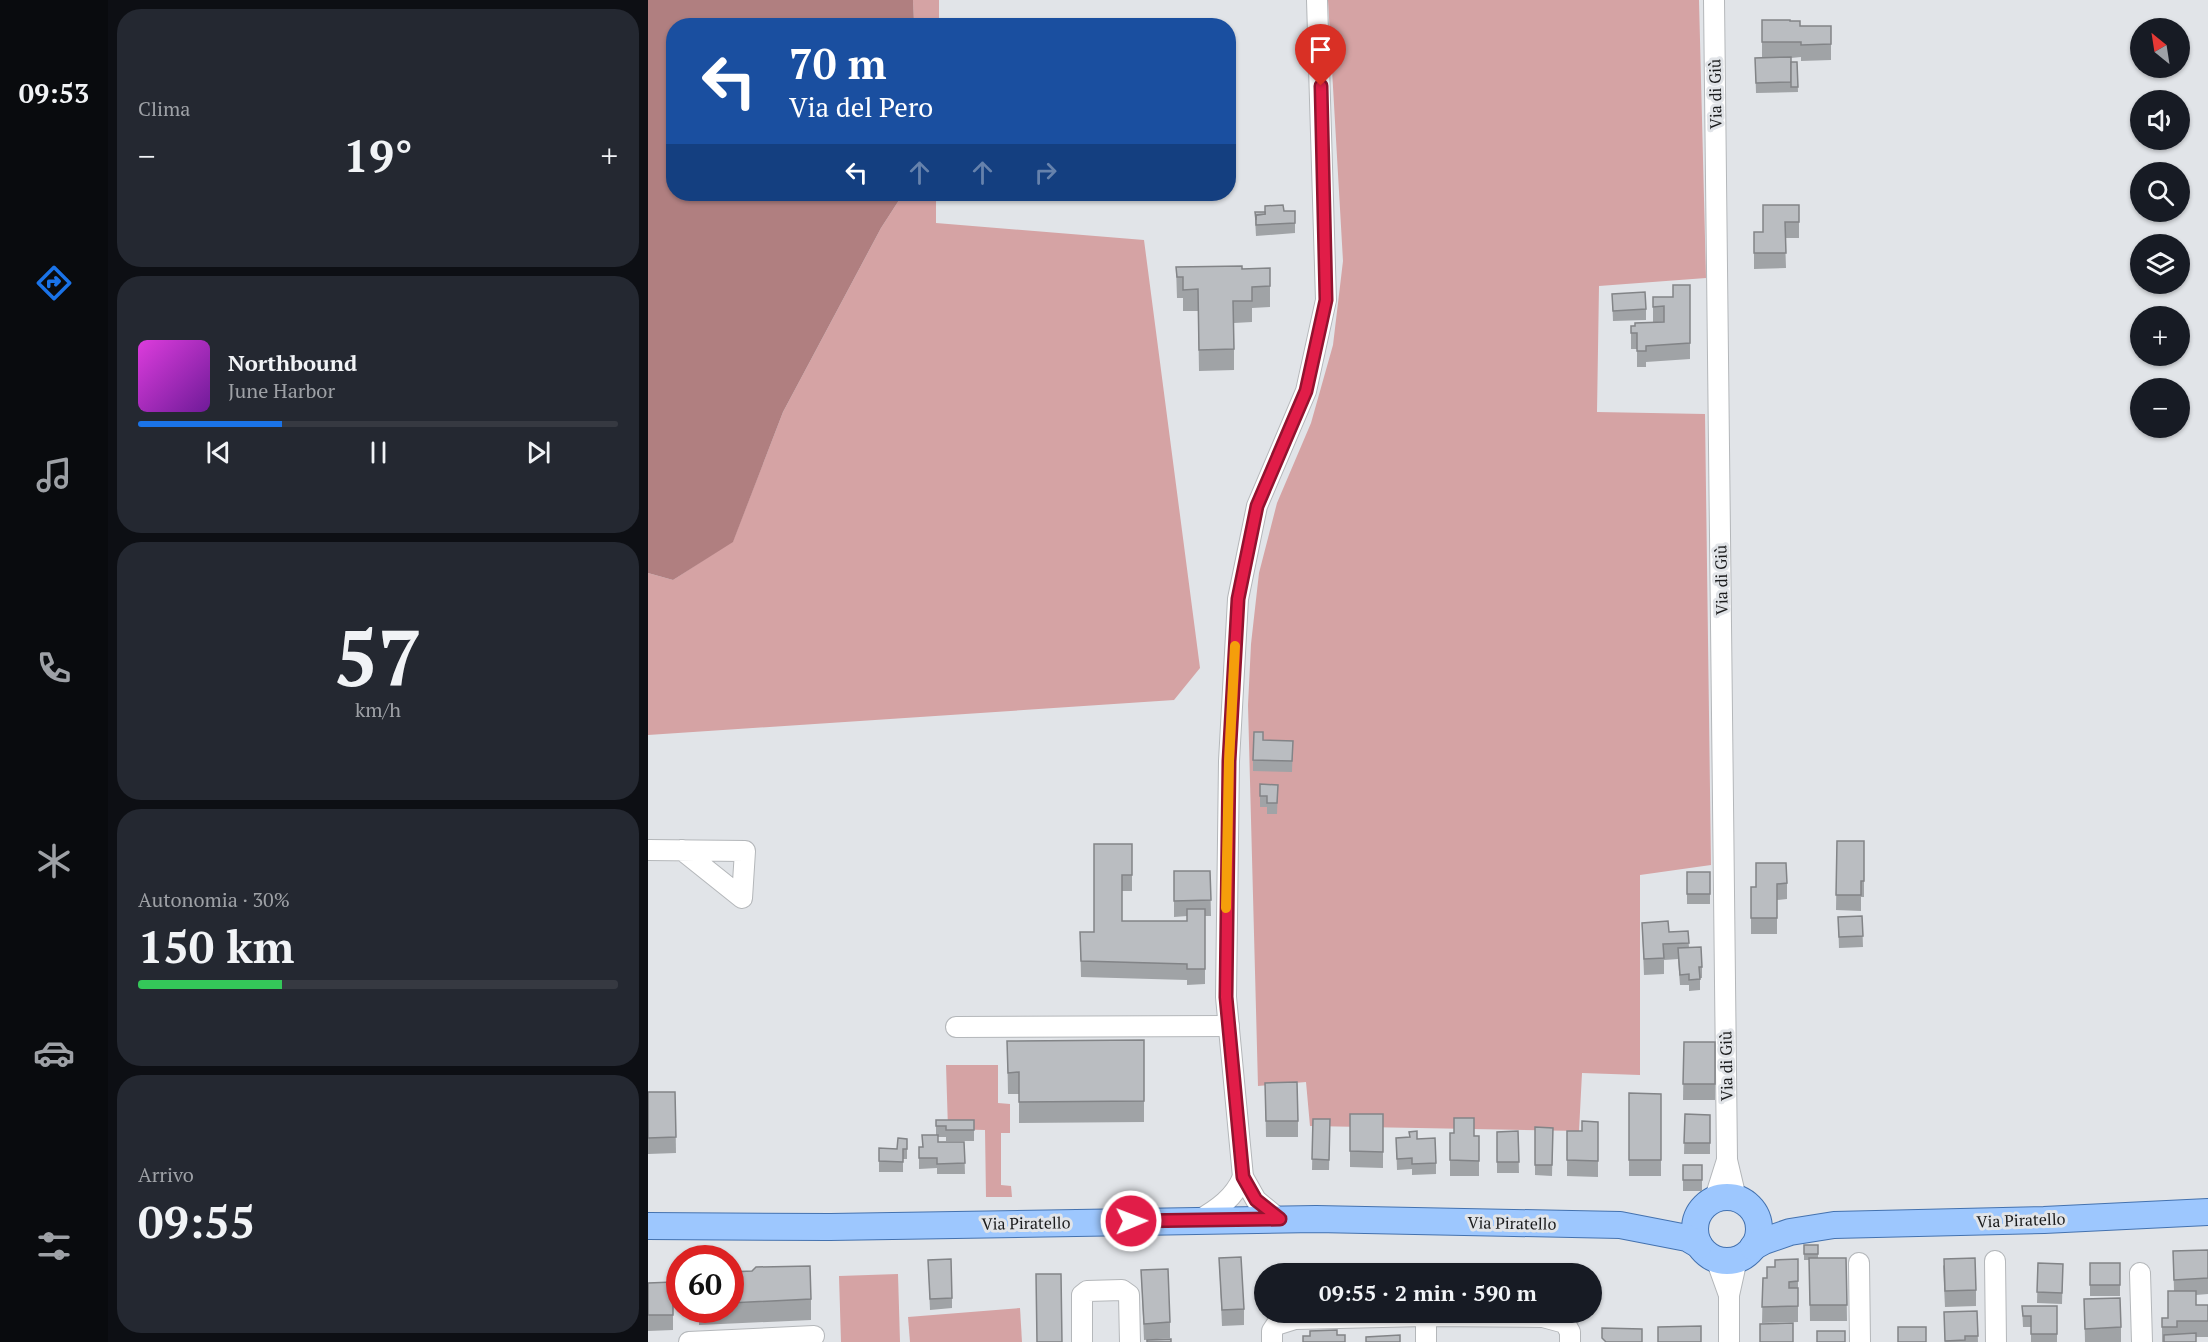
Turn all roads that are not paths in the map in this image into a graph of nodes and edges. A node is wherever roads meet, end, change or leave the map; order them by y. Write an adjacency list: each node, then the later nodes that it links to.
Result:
1 (1317, 0): 5 (street)
2 (1714, 0): 8 (street, Via di Giù)
3 (648, 850): 4 (street)
4 (681, 850)
5 (1229, 1026): 6 (street); 7 (street)
6 (956, 1027)
7 (1243, 1177): 10 (street); 11 (street)
8 (1726, 1205): 12 (main road, Via Piratello); 13 (main road, Via Piratello); 15 (main road); 15 (main road)
9 (2208, 1212): 13 (main road, Via Piratello)
10 (1280, 1219): 11 (main road, Via Piratello); 12 (main road, Via Piratello)
11 (1199, 1220): 14 (main road, Via Piratello)
12 (1620, 1225): 15 (main road, Via Piratello)
13 (1834, 1225): 15 (main road, Via Piratello)
14 (648, 1226)
15 (1726, 1253): 30 (street)
16 (1995, 1260): 32 (street)
17 (1859, 1263): 31 (street)
18 (2140, 1273): 33 (street)
19 (1289, 1323): 22 (street)
20 (1426, 1323): 28 (street)
21 (1565, 1323): 29 (street)
22 (1274, 1334)
23 (814, 1336): 24 (street)
24 (731, 1341): 25 (street)
25 (690, 1342)
26 (1082, 1342): 27 (street)
27 (1131, 1342)
28 (1426, 1342)
29 (1570, 1342)
30 (1729, 1342)
31 (1860, 1342)
32 (1996, 1342)
33 (2142, 1342)

